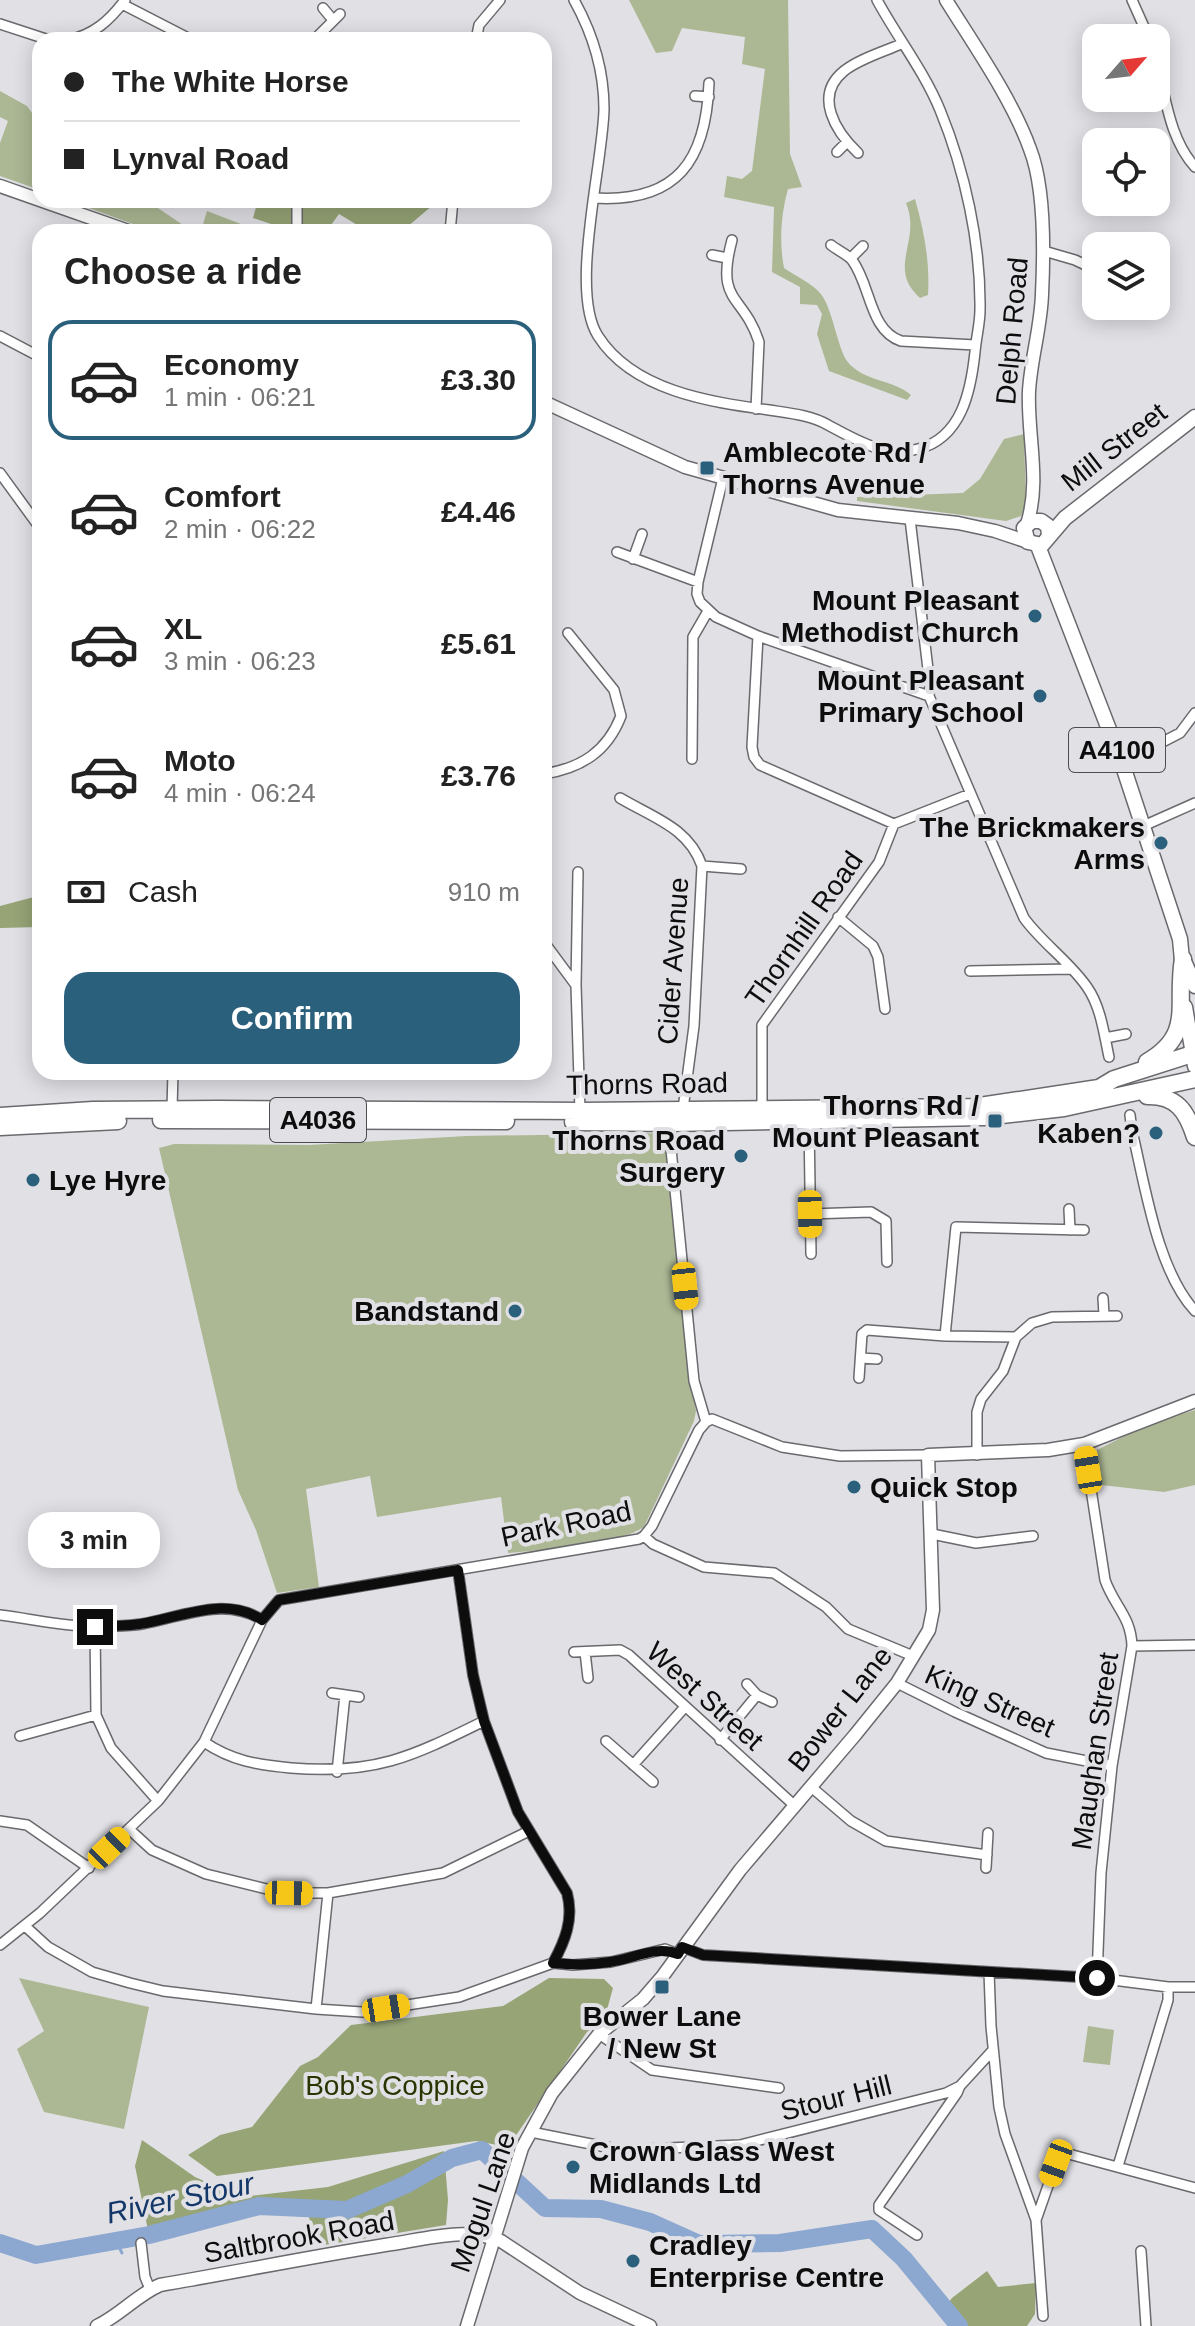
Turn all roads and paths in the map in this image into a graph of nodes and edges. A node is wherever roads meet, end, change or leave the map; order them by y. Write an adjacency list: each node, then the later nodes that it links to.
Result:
1 (500, 0): 13 (street)
2 (574, 0): 26 (street)
3 (877, 0): 15 (street)
4 (1132, 0): 9 (street)
5 (948, 1): 32 (street, Delph Road)
6 (124, 2): 10 (street); 11 (street)
7 (323, 8): 12 (street)
8 (0, 24): 14 (street)
9 (1143, 24)
10 (91, 32)
11 (178, 32)
12 (322, 32)
13 (478, 32)
14 (32, 34)
15 (901, 44): 20 (street); 38 (street)
16 (709, 83): 18 (street)
17 (695, 96): 18 (street)
18 (709, 97): 26 (street)
19 (1168, 112): 23 (street)
20 (847, 142): 21 (street); 22 (street)
21 (837, 152)
22 (858, 153)
23 (1195, 167)
24 (0, 186): 25 (street)
25 (32, 197)
26 (594, 198): 41 (street)
27 (63, 208): 28 (street)
28 (108, 224)
29 (732, 240): 34 (street)
30 (831, 245): 35 (street)
31 (863, 246): 35 (street)
32 (1044, 251): 36 (street); 47 (street, Delph Road)
33 (712, 255): 34 (street)
34 (727, 258): 41 (street)
35 (851, 258): 38 (street)
36 (1082, 263)
37 (0, 336): 39 (street)
38 (975, 345): 41 (street)
39 (32, 353)
40 (552, 406): 44 (street)
41 (756, 409)
42 (1195, 417): 47 (main road, Mill Street)
43 (0, 473): 45 (street)
44 (723, 478): 46 (street); 51 (street)
45 (32, 517)
46 (910, 519): 47 (street); 55 (street)
47 (1036, 532): 58 (main road, A4100)
48 (642, 534): 50 (street)
49 (617, 552): 50 (street)
50 (633, 559): 51 (street)
51 (698, 582): 52 (street)
52 (708, 611): 54 (street); 57 (street)
53 (567, 632): 59 (street)
54 (758, 636): 55 (street); 63 (street)
55 (929, 696): 60 (street)
56 (1195, 713): 58 (street)
57 (692, 759)
58 (1122, 763): 64 (main road, A4100)
59 (552, 772)
60 (970, 794): 63 (street); 71 (street)
61 (620, 798): 65 (street, Cider Avenue)
62 (1195, 803): 64 (street)
63 (894, 824): 68 (street, Thornhill Road)
64 (1141, 827): 70 (main road, A4100)
65 (702, 866): 66 (street); 86 (street, Cider Avenue)
66 (741, 869)
67 (578, 872): 73 (street)
68 (838, 917): 75 (street); 87 (street, Thornhill Road)
69 (552, 953): 73 (street)
70 (1183, 959): 74 (main road, A4100); 79 (main road, A4100); 80 (highway)
71 (1071, 969): 72 (street); 77 (street)
72 (970, 971)
73 (576, 985): 88 (street)
74 (1195, 986)
75 (885, 1009)
76 (1126, 1034): 77 (street)
77 (1105, 1038): 78 (street)
78 (1109, 1057)
79 (1194, 1060): 80 (highway, Thorns Road / A4036); 83 (highway)
80 (1114, 1079): 83 (highway, Thorns Road / A4036)
81 (1195, 1079): 84 (highway, Thorns Road / A4036)
82 (173, 1080): 85 (street)
83 (1099, 1088): 87 (highway, Thorns Road / A4036)
84 (1117, 1098): 91 (highway, Thorns Road / A4036); 96 (highway)
85 (172, 1109): 88 (highway, Thorns Road / A4036); 90 (highway, Thorns Road / A4036)
86 (683, 1109): 87 (highway, Thorns Road / A4036); 88 (highway, Thorns Road / A4036)
87 (762, 1109)
88 (580, 1111)
89 (1130, 1115): 94 (street)
90 (0, 1116)
91 (809, 1122): 92 (highway, Thorns Road / A4036); 98 (street)
92 (672, 1123): 93 (highway, Thorns Road / A4036); 115 (street)
93 (0, 1127)
94 (1132, 1131): 95 (street); 106 (street)
95 (1114, 1135)
96 (1195, 1137)
97 (1069, 1209): 101 (street)
98 (810, 1214): 103 (street); 104 (street)
99 (945, 1226): 100 (street)
100 (956, 1227): 101 (street); 109 (street)
101 (1070, 1230): 102 (street)
102 (1084, 1230)
103 (811, 1254)
104 (887, 1262)
105 (1103, 1298): 107 (street)
106 (1195, 1311)
107 (1104, 1315): 108 (street); 110 (street)
108 (1117, 1316)
109 (945, 1336): 110 (street); 111 (street)
110 (1016, 1337): 118 (street)
111 (861, 1358): 112 (street); 113 (street)
112 (877, 1359)
113 (859, 1378)
114 (1195, 1401): 116 (street)
115 (706, 1422): 117 (street); 120 (street, Park Road)
116 (1084, 1444): 118 (street); 127 (street, Maughan Street)
117 (928, 1455): 118 (street); 119 (street, Bower Lane)
118 (977, 1455)
119 (932, 1534): 121 (street); 130 (street, Bower Lane)
120 (644, 1536): 122 (street, Park Road); 130 (street)
121 (1033, 1536)
122 (458, 1570): 124 (street, Park Road); 141 (street)
123 (0, 1615): 125 (street)
124 (262, 1620): 125 (street); 145 (street)
125 (95, 1627): 140 (street)
126 (1195, 1645): 127 (street)
127 (1132, 1646): 147 (street, Maughan Street)
128 (574, 1652): 129 (street, West Street)
129 (585, 1652): 131 (street); 139 (street, West Street)
130 (913, 1656): 132 (street, Bower Lane)
131 (588, 1678)
132 (897, 1683): 147 (street, King Street); 150 (street, Bower Lane)
133 (747, 1684): 136 (street)
134 (332, 1693): 135 (street)
135 (345, 1695): 137 (street); 148 (street)
136 (757, 1695): 138 (street); 143 (street)
137 (359, 1697)
138 (772, 1702)
139 (684, 1708): 143 (street, West Street); 146 (street)
140 (96, 1715): 142 (street); 151 (street)
141 (484, 1721): 148 (street); 155 (street)
142 (20, 1736)
143 (720, 1740): 152 (street, West Street)
144 (606, 1741): 146 (street)
145 (204, 1742): 148 (street); 151 (street)
146 (633, 1765): 149 (street)
147 (1112, 1766): 166 (street, Maughan Street)
148 (337, 1772)
149 (653, 1782)
150 (810, 1786): 152 (street, Bower Lane); 157 (street)
151 (158, 1801): 154 (street)
152 (795, 1806): 163 (street, Bower Lane)
153 (0, 1821): 158 (street)
154 (129, 1829): 158 (street); 160 (street)
155 (529, 1831): 160 (street); 164 (street)
156 (988, 1833): 157 (street)
157 (987, 1855): 159 (street)
158 (89, 1868): 161 (street)
159 (986, 1868)
160 (328, 1893): 169 (street)
161 (25, 1926): 162 (street); 169 (street)
162 (0, 1945)
163 (680, 1950): 164 (street); 165 (street); 170 (street, Mogul Lane)
164 (553, 1963): 169 (street)
165 (989, 1972): 166 (street); 171 (street)
166 (1097, 1978): 167 (street)
167 (1168, 1987): 168 (street); 175 (street)
168 (1195, 1987)
169 (316, 2009)
170 (599, 2034): 173 (street); 174 (street, Mogul Lane)
171 (993, 2050): 172 (street, Stour Hill); 177 (street)
172 (960, 2086): 174 (street, Stour Hill); 178 (street)
173 (779, 2088)
174 (531, 2132): 179 (street, Mogul Lane)
175 (1118, 2166): 176 (street); 177 (street)
176 (1195, 2188)
177 (1036, 2220): 183 (street)
178 (917, 2235)
179 (492, 2238): 182 (street, Saltbrook Road); 185 (street, Mogul Lane); 186 (street)
180 (141, 2243): 182 (street)
181 (1141, 2251): 187 (street)
182 (150, 2289): 184 (street, Saltbrook Road)
183 (1043, 2316)
184 (97, 2326)
185 (467, 2326)
186 (650, 2326)
187 (1146, 2326)

